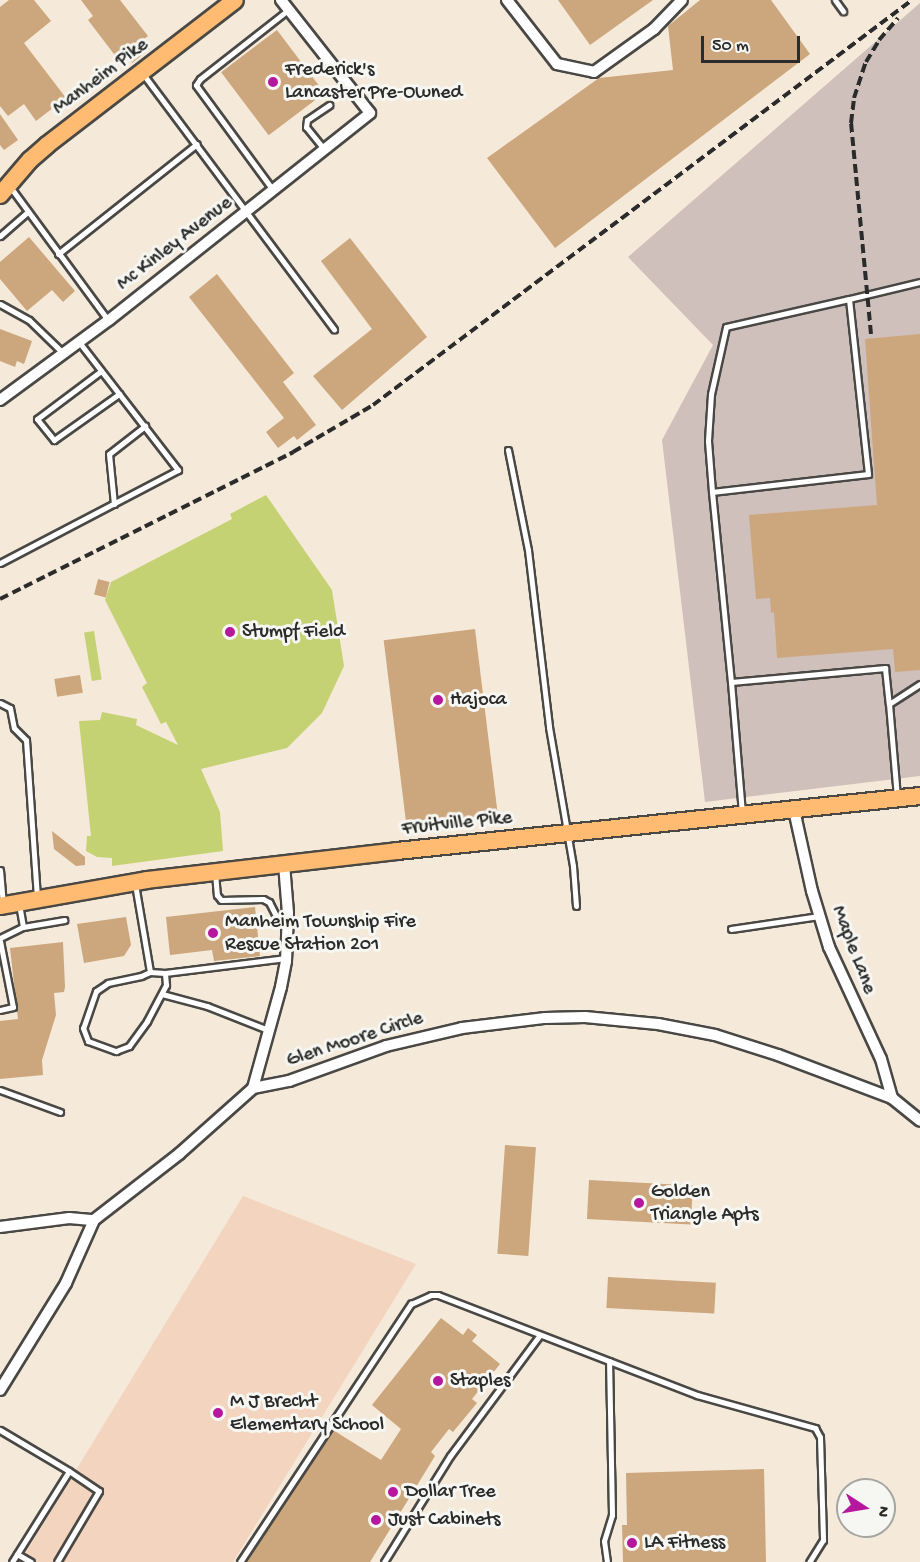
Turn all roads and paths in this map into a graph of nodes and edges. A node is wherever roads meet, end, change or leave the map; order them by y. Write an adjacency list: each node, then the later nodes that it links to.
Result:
1 (235, 0): 8 (main road, Manheim Pike)
2 (281, 0): 6 (street)
3 (507, 0): 4 (street)
4 (682, 0)
5 (836, 0): 7 (lane)
6 (288, 10): 11 (street, Mc Kinley Avenue); 13 (lane)
7 (843, 11)
8 (142, 72): 10 (lane); 12 (main road, Manheim Pike)
9 (329, 105): 11 (lane)
10 (197, 144): 15 (lane); 17 (lane)
11 (325, 149): 13 (street, Mc Kinley Avenue)
12 (2, 185): 14 (lane)
13 (273, 190): 15 (street, Mc Kinley Avenue)
14 (28, 212): 16 (lane); 17 (lane)
15 (245, 212): 21 (street, Mc Kinley Avenue); 22 (lane)
16 (0, 236)
17 (58, 254): 21 (lane)
18 (920, 282): 19 (lane)
19 (849, 299): 30 (lane); 30 (lane)
20 (0, 304): 24 (lane)
21 (108, 320): 23 (street, Mc Kinley Avenue)
22 (334, 329)
23 (80, 342): 24 (street, Mc Kinley Avenue); 25 (lane)
24 (64, 354): 27 (street, Mc Kinley Avenue)
25 (101, 371): 26 (lane); 26 (lane)
26 (119, 394): 28 (lane)
27 (0, 400)
28 (145, 426): 31 (lane); 31 (lane)
29 (508, 450): 41 (lane)
30 (712, 492): 33 (lane)
31 (114, 504): 32 (lane)
32 (0, 563)
33 (731, 682): 36 (lane); 40 (lane)
34 (920, 684): 36 (lane)
35 (0, 703): 46 (lane)
36 (889, 704): 38 (lane)
37 (920, 796): 38 (main road, Fruitville Pike)
38 (897, 798): 39 (main road, Fruitville Pike)
39 (794, 810): 40 (main road, Fruitville Pike); 49 (street, Maple Lane)
40 (742, 815): 41 (main road, Fruitville Pike)
41 (566, 834): 42 (main road, Fruitville Pike); 48 (lane)
42 (284, 864): 44 (main road, Fruitville Pike); 50 (street)
43 (0, 870): 47 (lane)
44 (215, 872): 45 (main road, Fruitville Pike); 50 (lane)
45 (135, 882): 46 (main road, Fruitville Pike); 56 (lane)
46 (37, 899): 47 (main road, Fruitville Pike)
47 (7, 904): 52 (lane)
48 (576, 906)
49 (819, 916): 53 (lane); 65 (street, Maple Lane)
50 (288, 919): 55 (street)
51 (64, 920): 52 (lane)
52 (23, 927): 54 (lane)
53 (731, 929)
54 (0, 940): 58 (lane)
55 (286, 958): 57 (lane); 62 (street)
56 (150, 972): 57 (lane); 60 (lane)
57 (165, 973): 60 (lane)
58 (8, 984): 59 (lane); 61 (lane)
59 (0, 985)
60 (162, 993): 62 (lane)
61 (0, 1010)
62 (268, 1030): 63 (street)
63 (253, 1088): 65 (street, Glen Moore Circle); 68 (street)
64 (0, 1090): 66 (lane)
65 (892, 1098): 67 (street, Glen Moore Circle)
66 (60, 1112)
67 (920, 1121)
68 (94, 1220): 69 (street); 72 (street)
69 (0, 1227)
70 (540, 1335): 71 (lane); 79 (lane); 80 (lane)
71 (609, 1361): 81 (lane); 82 (lane)
72 (0, 1390)
73 (0, 1430): 74 (lane)
74 (69, 1471): 75 (lane); 78 (lane)
75 (17, 1554): 76 (lane); 77 (lane)
76 (12, 1562)
77 (31, 1562)
78 (57, 1562)
79 (240, 1562)
80 (384, 1562)
81 (607, 1562)
82 (809, 1562)

